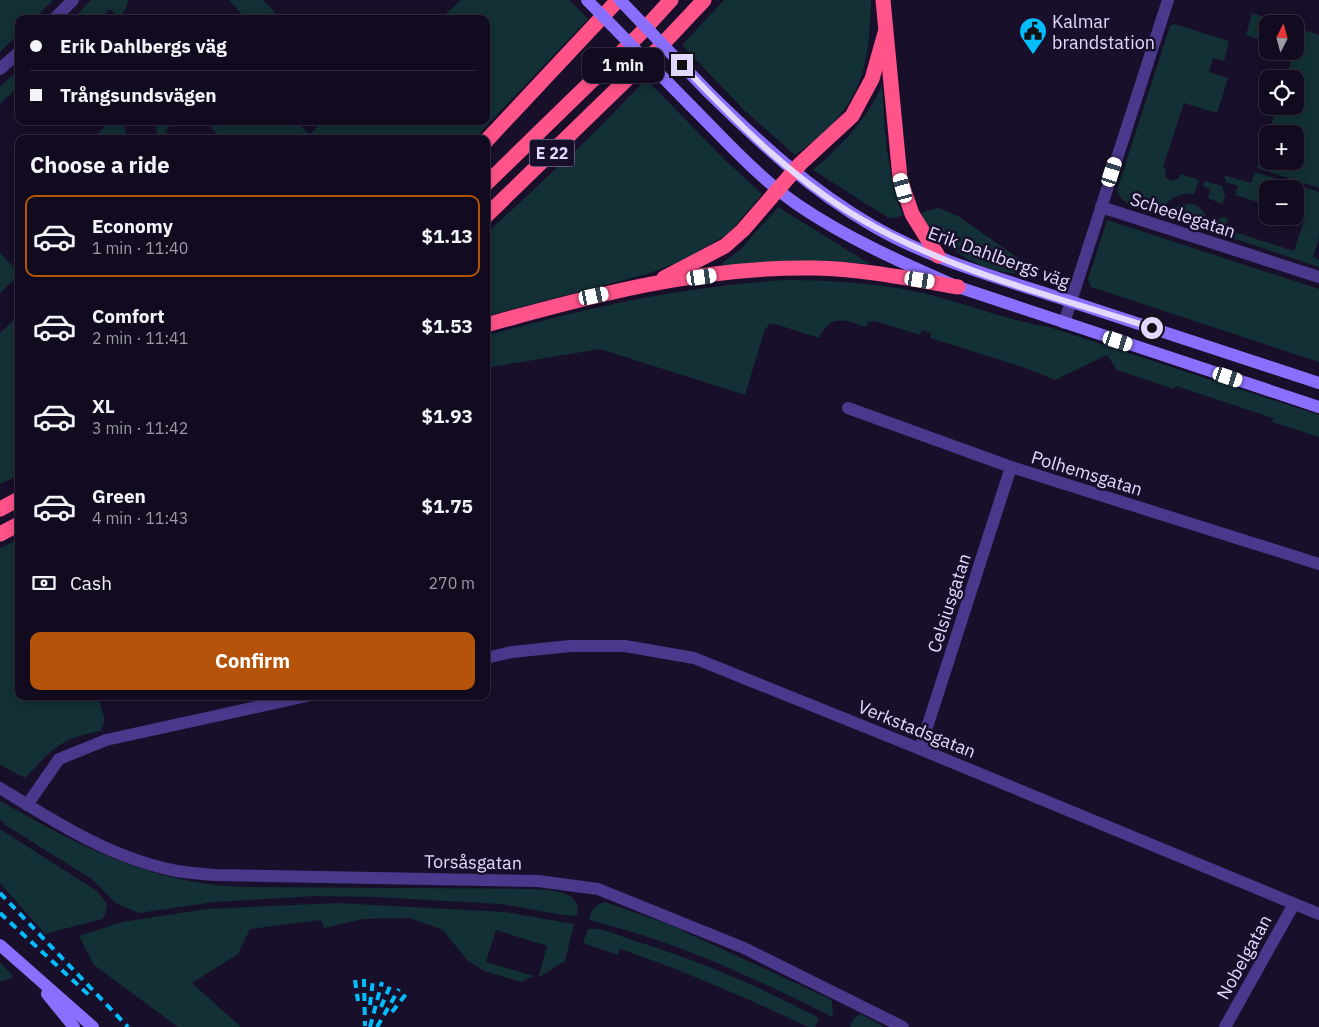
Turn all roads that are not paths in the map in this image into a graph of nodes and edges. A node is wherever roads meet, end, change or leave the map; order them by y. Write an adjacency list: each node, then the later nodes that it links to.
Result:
1 (73, 0): 8 (street)
2 (587, 0): 15 (main road, bridge)
3 (619, 0): 12 (highway); 13 (main road, Erik Dahlbergs väg, bridge)
4 (671, 0): 14 (highway, E 22)
5 (704, 0): 17 (highway, E 22)
6 (883, 0): 9 (highway)
7 (1168, 0): 16 (street, Scheelegatan)
8 (58, 15)
9 (885, 33): 13 (highway); 18 (highway)
10 (15, 56): 11 (street)
11 (0, 69)
12 (490, 137)
13 (793, 172): 15 (highway); 18 (main road, Erik Dahlbergs väg)
14 (490, 180)
15 (779, 189): 20 (highway); 21 (main road)
16 (1101, 207): 19 (street, Scheelegatan); 22 (street)
17 (490, 212)
18 (938, 256): 22 (main road, Erik Dahlbergs väg)
19 (1319, 277)
20 (651, 284): 21 (highway); 24 (highway)
21 (958, 287): 23 (main road)
22 (1070, 302): 23 (street); 25 (main road, Erik Dahlbergs väg)
23 (1064, 323): 26 (main road)
24 (490, 324)
25 (1319, 383)
26 (1319, 407)
27 (848, 408): 28 (street, Polhemsgatan)
28 (1011, 467): 33 (street, Polhemsgatan); 36 (street, Celsiusgatan)
29 (15, 501): 30 (highway)
30 (0, 508)
31 (15, 526): 32 (highway)
32 (0, 534)
33 (1319, 564)
34 (490, 657): 36 (street, Verkstadsgatan)
35 (289, 700): 38 (street)
36 (920, 749): 39 (street, Verkstadsgatan)
37 (0, 788): 38 (street, Torsåsgatan)
38 (27, 805): 45 (street, Torsåsgatan)
39 (1294, 904): 40 (street, Verkstadsgatan); 46 (street, Nobelgatan)
40 (1319, 914)
41 (0, 945): 42 (main road)
42 (23, 965): 43 (main road); 44 (main road)
43 (74, 1027)
44 (93, 1027)
45 (903, 1027)
46 (1225, 1027)

